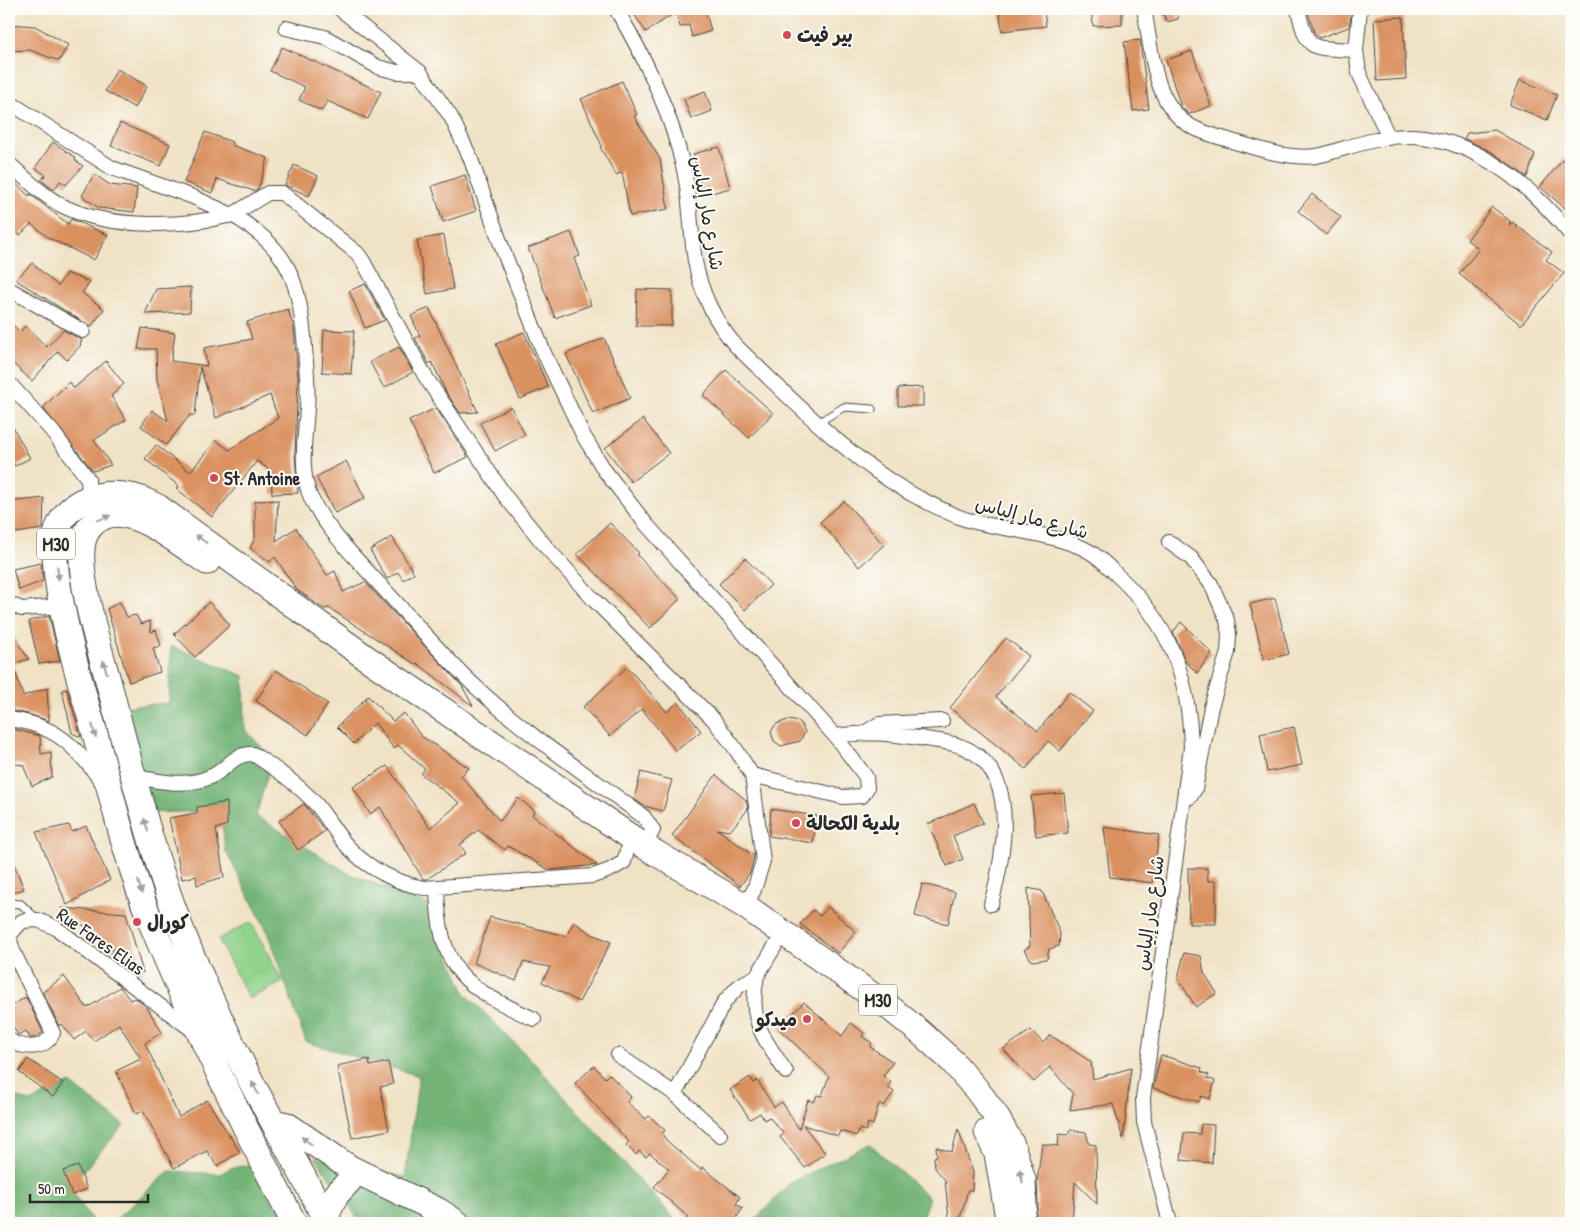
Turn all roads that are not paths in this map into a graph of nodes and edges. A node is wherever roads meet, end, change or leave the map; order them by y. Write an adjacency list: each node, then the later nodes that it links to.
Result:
1 (340, 9): 8 (street)
2 (616, 9): 18 (street, شارع مار إلياس)
3 (1144, 9): 10 (street)
4 (1298, 9): 7 (street)
5 (1360, 9): 7 (street)
6 (286, 28): 8 (street)
7 (1356, 50): 10 (street)
8 (420, 72): 26 (street)
9 (9, 102): 12 (street)
10 (1390, 138): 13 (street)
11 (9, 164): 12 (street)
12 (232, 215): 27 (street); 31 (street)
13 (1571, 235)
14 (9, 290): 15 (street)
15 (82, 331)
16 (9, 383): 19 (street)
17 (872, 410): 18 (lane)
18 (823, 427): 30 (street, شارع مار إلياس)
19 (89, 498): 22 (highway, M30, one-way to 22); 31 (highway, M30, one-way to 19)
20 (1169, 542): 30 (street)
21 (9, 604): 22 (street)
22 (62, 606): 29 (highway, M30, one-way to 29)
23 (9, 719): 29 (street)
24 (942, 721): 25 (street)
25 (865, 733): 26 (street); 34 (street)
26 (835, 736): 27 (street)
27 (752, 775): 35 (street)
28 (132, 776): 31 (highway, M30, one-way to 31); 32 (street); 45 (highway, M30, one-way to 28)
29 (108, 785): 40 (highway, M30, one-way to 40)
30 (1185, 800): 55 (street, شارع مار إلياس)
31 (636, 848): 32 (street); 35 (highway, M30); 37 (highway, M30)
32 (437, 888): 39 (street)
33 (9, 903): 36 (lane)
34 (991, 904)
35 (745, 906): 54 (highway, M30, one-way to 35)
36 (38, 920): 40 (street, Rue Fares Elias); 41 (street, Rue Fares Elias)
37 (775, 946): 38 (street); 53 (highway, M30)
38 (757, 976): 43 (street); 44 (street)
39 (534, 1019)
40 (202, 1037): 50 (highway, M30)
41 (9, 1040)
42 (618, 1054): 44 (street)
43 (786, 1072)
44 (675, 1094): 46 (street)
45 (273, 1122): 47 (highway, M30); 52 (highway, one-way to 45)
46 (720, 1135)
47 (292, 1155): 48 (highway); 49 (highway, M30)
48 (349, 1181): 49 (highway); 51 (highway)
49 (326, 1221)
50 (294, 1223)
51 (436, 1223)
52 (457, 1223)
53 (1011, 1223)
54 (1018, 1223)
55 (1170, 1223)

